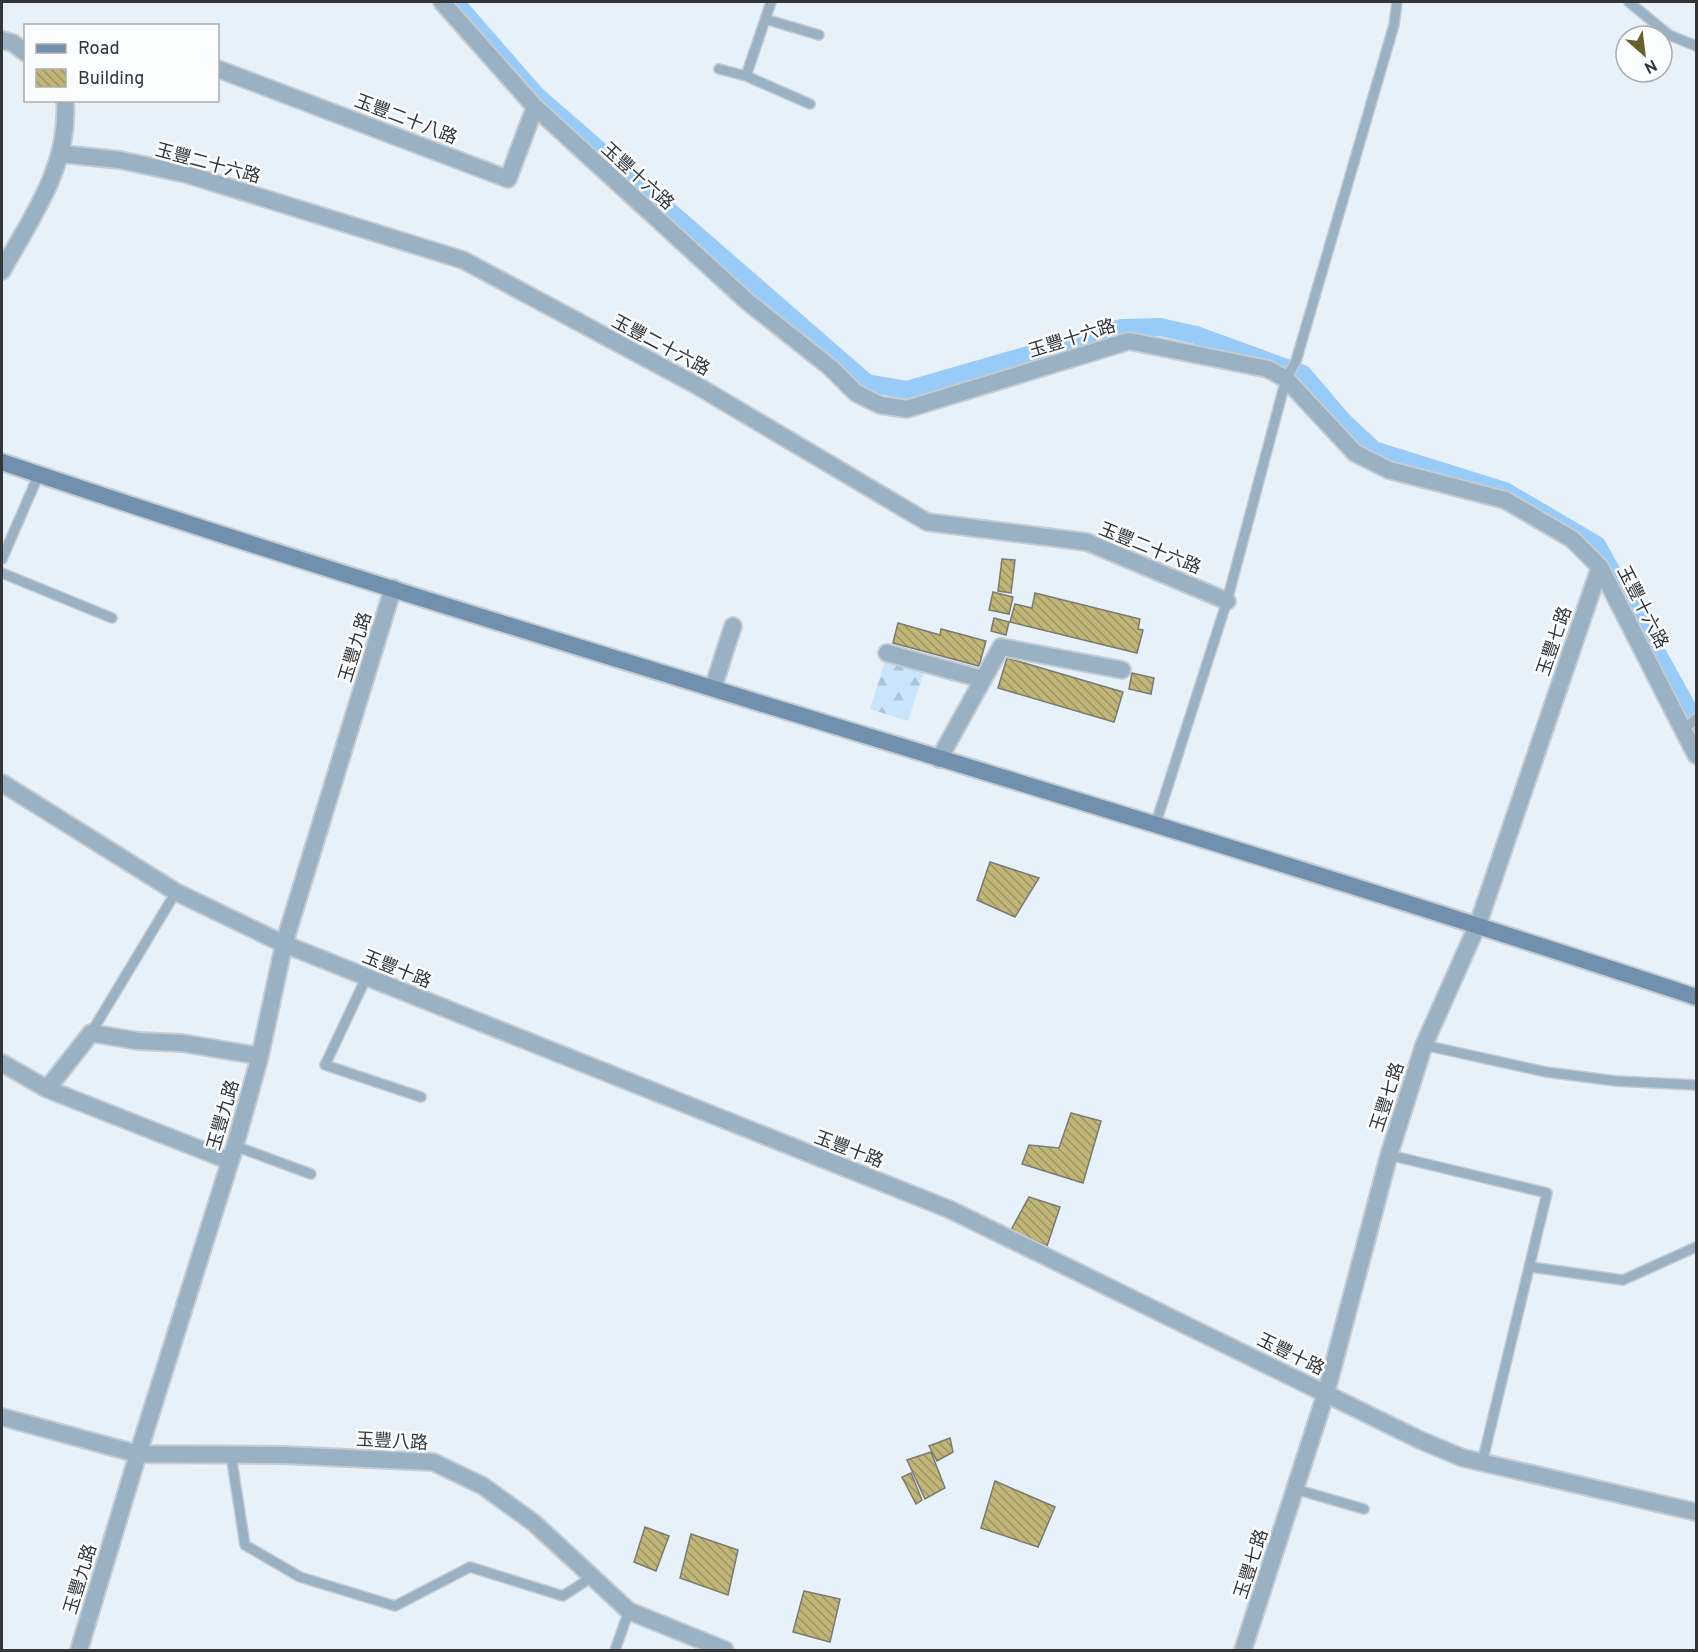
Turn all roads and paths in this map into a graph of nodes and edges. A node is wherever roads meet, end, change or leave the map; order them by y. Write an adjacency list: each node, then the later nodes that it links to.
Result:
1 (442, 2): 15 (street, 玉豐十六路)
2 (771, 2): 5 (lane)
3 (1397, 2): 18 (lane)
4 (1629, 2): 8 (lane)
5 (765, 19): 6 (lane); 12 (lane)
6 (819, 35)
7 (2, 40): 9 (street)
8 (1696, 46)
9 (24, 51)
10 (219, 69): 15 (street, 玉豐二十八路)
11 (719, 69): 12 (lane)
12 (746, 76): 14 (lane)
13 (64, 102): 16 (street)
14 (810, 104)
15 (535, 107): 18 (street, 玉豐十六路)
16 (62, 154): 17 (street); 25 (street, 玉豐二十六路)
17 (2, 271)
18 (1287, 377): 22 (street, 玉豐十六路); 25 (lane)
19 (2, 462): 20 (main road)
20 (39, 474): 21 (lane); 24 (main road)
21 (2, 559)
22 (1600, 567): 32 (street, 玉豐十六路); 38 (street, 玉豐七路)
23 (2, 573): 26 (lane)
24 (393, 588): 31 (main road); 39 (street, 玉豐九路)
25 (1227, 601): 36 (lane)
26 (112, 618)
27 (733, 626): 31 (street)
28 (887, 653): 30 (street)
29 (1122, 670): 30 (street)
30 (982, 679): 34 (street)
31 (713, 688): 34 (main road)
32 (1689, 724): 33 (street, 玉豐十六路)
33 (1696, 755)
34 (939, 759): 36 (main road)
35 (2, 783): 37 (street, 玉豐十路)
36 (1155, 826): 38 (main road)
37 (176, 891): 39 (street, 玉豐十路); 42 (lane)
38 (1478, 924): 41 (main road); 43 (street, 玉豐七路)
39 (284, 944): 40 (street, 玉豐十路); 44 (street, 玉豐九路)
40 (366, 978): 48 (lane); 54 (street, 玉豐十路)
41 (1696, 997)
42 (91, 1033): 44 (street); 47 (street)
43 (1424, 1045): 46 (lane); 50 (street, 玉豐七路)
44 (260, 1056): 49 (street, 玉豐九路)
45 (2, 1063): 47 (street)
46 (1696, 1085)
47 (47, 1089): 49 (street)
48 (421, 1097)
49 (233, 1154): 51 (lane); 56 (street, 玉豐九路)
50 (1389, 1155): 53 (lane); 54 (street, 玉豐七路)
51 (312, 1174)
52 (1696, 1247): 53 (lane)
53 (1531, 1267): 58 (lane)
54 (1326, 1393): 58 (street, 玉豐十路); 59 (street, 玉豐七路)
55 (2, 1417): 56 (street, 玉豐八路)
56 (138, 1454): 57 (street, 玉豐八路); 64 (street, 玉豐九路)
57 (231, 1455): 62 (street, 玉豐八路); 62 (lane)
58 (1482, 1463): 61 (street, 玉豐十路)
59 (1295, 1489): 60 (lane); 67 (street, 玉豐七路)
60 (1364, 1509)
61 (1696, 1512)
62 (592, 1577): 63 (street, 玉豐八路)
63 (629, 1611): 65 (lane); 66 (street, 玉豐八路)
64 (79, 1650)
65 (615, 1650)
66 (725, 1650)
67 (1243, 1650)

